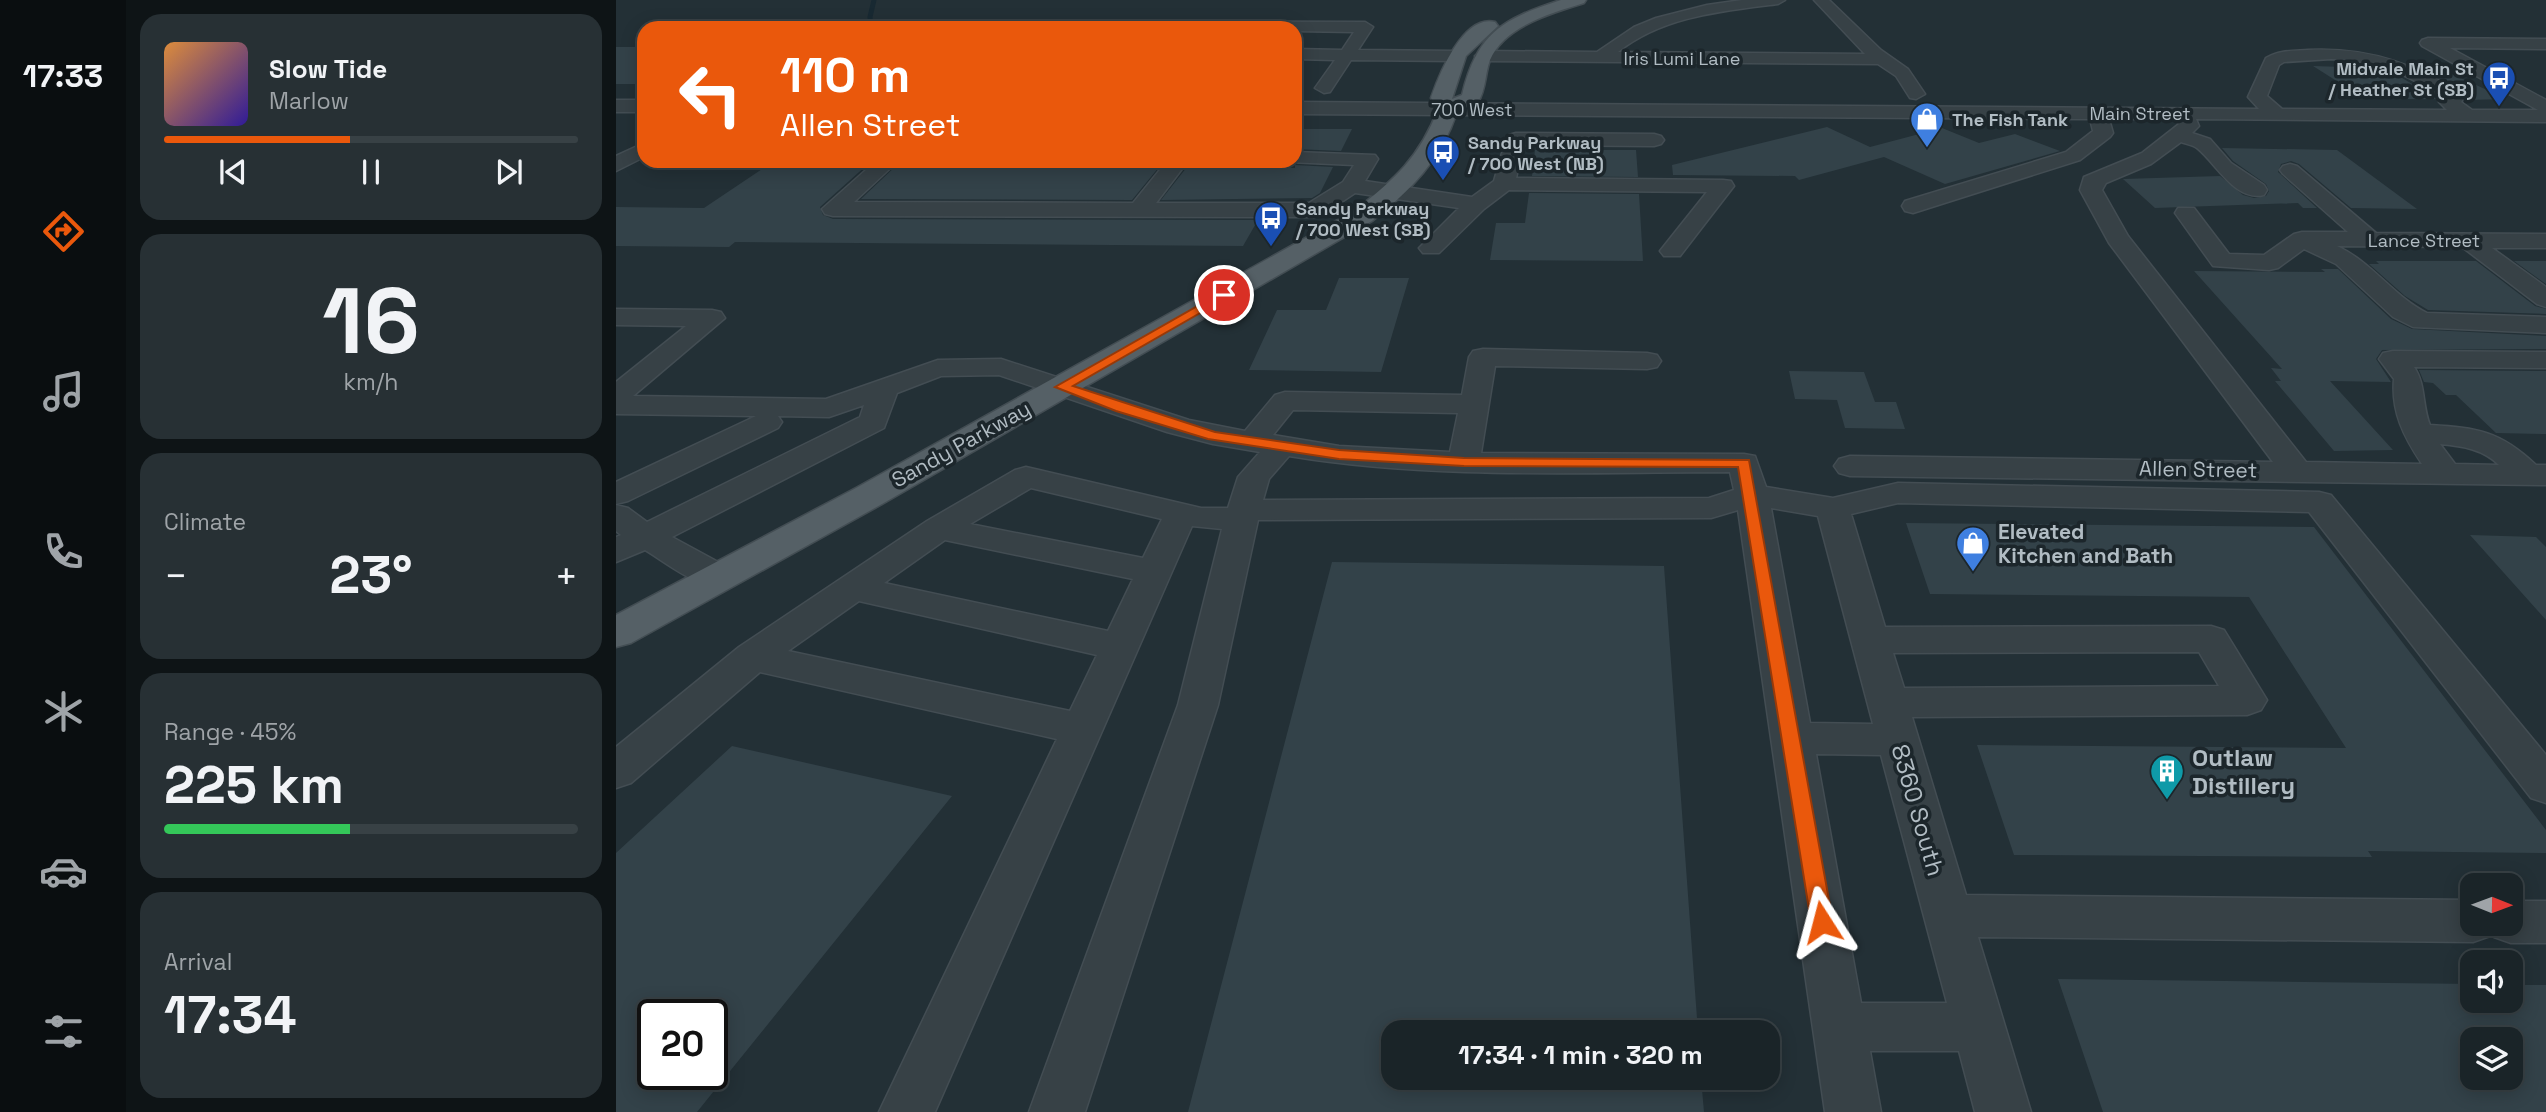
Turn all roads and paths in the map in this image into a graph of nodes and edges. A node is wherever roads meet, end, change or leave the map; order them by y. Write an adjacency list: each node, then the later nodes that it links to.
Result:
1 (1546, 0): 14 (main road)
2 (1578, 0): 15 (main road)
3 (1778, 0): 16 (street)
4 (1821, 0): 17 (street)
5 (1180, 10): 9 (street)
6 (1314, 11): 10 (street)
7 (1063, 12): 8 (street)
8 (1052, 21)
9 (1170, 21)
10 (1303, 26): 13 (street)
11 (2546, 44): 22 (street)
12 (1302, 54): 13 (street)
13 (1349, 54): 14 (street); 18 (street)
14 (1455, 56): 24 (main road)
15 (1483, 57): 16 (street, Iris Lumi Lane); 24 (main road)
16 (1600, 58): 17 (street, Iris Lumi Lane)
17 (1881, 59): 19 (street)
18 (1324, 88)
19 (1916, 94)
20 (616, 106): 21 (street)
21 (637, 106)
22 (2546, 107)
23 (1302, 108): 24 (street, 700 West)
24 (1448, 109): 25 (street, 700 West); 43 (main road, Sandy Parkway)
25 (1650, 109): 26 (street, Main Street)
26 (2033, 112): 27 (street, Main Street); 33 (street)
27 (2098, 113): 31 (street, Main Street); 33 (street)
28 (2277, 114): 29 (street, Main Street); 29 (street); 31 (street, Main Street)
29 (2468, 116): 30 (street, Main Street)
30 (2546, 116)
31 (2178, 123): 42 (street); 69 (street)
32 (1654, 140): 40 (street)
33 (2091, 142): 45 (street)
34 (637, 153): 36 (street)
35 (1302, 158): 41 (street)
36 (616, 165)
37 (880, 168): 46 (street)
38 (1172, 168): 46 (street)
39 (2290, 170): 49 (street)
40 (1504, 184): 44 (street); 53 (street)
41 (1351, 186): 43 (street); 46 (street)
42 (2256, 190)
43 (1394, 192): 44 (street); 59 (main road, Sandy Parkway)
44 (1476, 204): 52 (street)
45 (1913, 206)
46 (1140, 209)
47 (2186, 213): 48 (street)
48 (2302, 239): 49 (street, Lance Street); 56 (street)
49 (2371, 240): 50 (street, Lance Street)
50 (2467, 240): 51 (street, Lance Street); 54 (street)
51 (2542, 243)
52 (1431, 248)
53 (1672, 251)
54 (2546, 299)
55 (616, 317): 61 (street)
56 (2546, 325)
57 (2546, 359): 65 (street)
58 (1647, 361): 62 (street)
59 (1062, 387): 60 (street); 66 (street); 81 (main road, Sandy Parkway)
60 (884, 389): 63 (street); 79 (street)
61 (616, 396)
62 (1474, 404): 66 (street); 67 (street)
63 (616, 405)
64 (766, 422): 73 (street)
65 (2419, 434): 70 (street); 71 (street)
66 (1267, 445): 67 (street); 76 (street)
67 (1464, 462): 72 (street)
68 (1850, 466): 69 (street, Allen Street)
69 (2295, 470): 70 (street, Allen Street)
70 (2446, 474): 71 (street, Allen Street)
71 (2537, 475)
72 (1748, 479): 74 (street); 76 (street); 89 (street)
73 (616, 494)
74 (1833, 508): 84 (street, 8360 South); 91 (street)
75 (1181, 513): 76 (street); 78 (street); 80 (street)
76 (1242, 514): 99 (street)
77 (616, 515): 79 (street)
78 (939, 528): 80 (street); 82 (street)
79 (630, 543): 81 (street)
80 (1154, 572): 85 (street)
81 (718, 578): 83 (main road, Sandy Parkway)
82 (853, 588): 85 (street); 86 (street)
83 (616, 633)
84 (1870, 640): 87 (street, 8360 South); 87 (street)
85 (1120, 646): 88 (street)
86 (753, 657): 88 (street); 90 (street)
87 (1893, 722): 89 (street); 92 (street, 8360 South)
88 (1082, 729): 98 (street)
89 (1791, 738): 96 (street)
90 (617, 770)
91 (2546, 786)
92 (1948, 916): 93 (street); 97 (street, 8360 South)
93 (2460, 921)
94 (2524, 922): 95 (street)
95 (2546, 922)
96 (1839, 1027): 97 (street); 100 (street)
97 (1979, 1027): 101 (street, 8360 South)
98 (907, 1112)
99 (1058, 1112)
100 (1853, 1112)
101 (2003, 1112)

